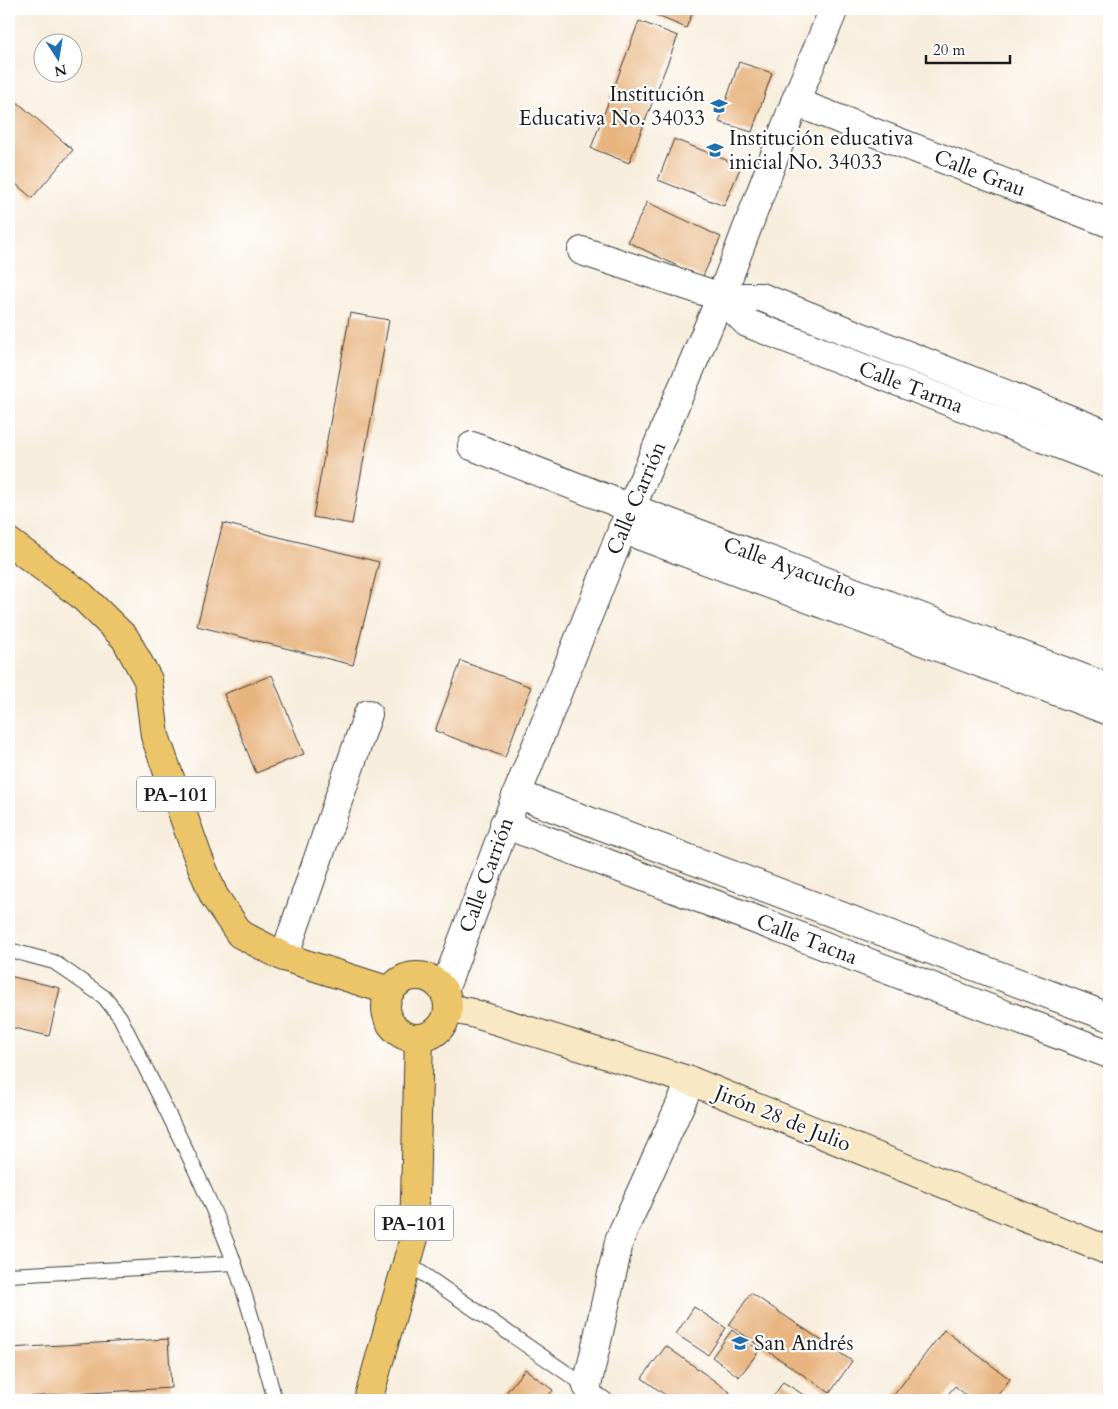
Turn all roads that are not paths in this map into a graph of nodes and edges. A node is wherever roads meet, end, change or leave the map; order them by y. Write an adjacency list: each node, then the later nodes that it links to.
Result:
1 (834, 9): 2 (street, Calle Carrión)
2 (795, 102): 3 (street, Calle Grau); 5 (street, Calle Carrión)
3 (1109, 223)
4 (582, 251): 5 (street, Calle Tarma)
5 (721, 297): 6 (street, Calle Tarma); 7 (street, Calle Tarma); 11 (street, Calle Carrión)
6 (991, 390): 7 (street); 8 (street, Calle Tarma)
7 (979, 414): 10 (street, Calle Tarma)
8 (1109, 435)
9 (472, 446): 11 (street, Calle Ayacucho)
10 (1109, 464)
11 (627, 519): 13 (street, Calle Ayacucho); 17 (street, Calle Carrión)
12 (9, 542): 20 (main road, PA-101)
13 (925, 630): 14 (street, Calle Ayacucho); 15 (street, Calle Ayacucho)
14 (1109, 688)
15 (1109, 711)
16 (368, 714): 20 (street)
17 (516, 794): 18 (street, Calle Carrión); 21 (street, Calle Tacna)
18 (504, 824): 23 (street, Calle Carrión); 25 (street, Calle Tacna)
19 (9, 950): 30 (lane)
20 (284, 957): 22 (main road, PA-101)
21 (1032, 988): 24 (street, Calle Tacna); 25 (street)
22 (390, 990): 23 (main road); 26 (main road)
23 (446, 999): 26 (main road); 28 (street, Jirón 28 de Julio)
24 (1109, 1017)
25 (1014, 1018): 27 (street, Calle Tacna)
26 (420, 1038): 31 (main road, PA-101)
27 (1109, 1054)
28 (691, 1081): 29 (street, Jirón 28 de Julio); 33 (street)
29 (1109, 1251)
30 (234, 1263): 32 (lane); 34 (lane)
31 (407, 1263): 33 (lane); 35 (main road, PA-101)
32 (9, 1275)
33 (596, 1393)
34 (275, 1400)
35 (368, 1400)

